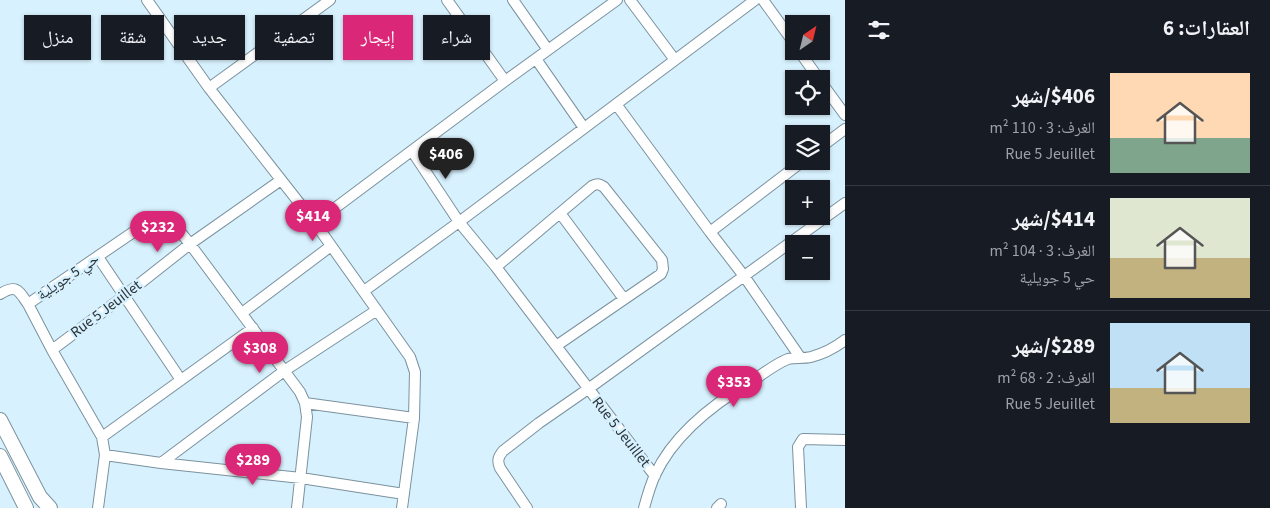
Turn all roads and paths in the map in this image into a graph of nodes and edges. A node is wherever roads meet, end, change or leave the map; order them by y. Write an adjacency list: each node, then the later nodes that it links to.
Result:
1 (147, 0): 14 (street)
2 (330, 0): 14 (street)
3 (447, 0): 13 (street)
4 (512, 0): 10 (street)
5 (617, 0): 10 (street)
6 (630, 0): 12 (street)
7 (756, 0): 12 (street)
8 (763, 0): 9 (street)
9 (785, 31)
10 (548, 50): 11 (street)
11 (536, 59): 13 (street); 18 (street)
12 (675, 60): 16 (street)
13 (506, 81): 21 (street)
14 (209, 88): 23 (street)
15 (830, 94): 17 (street)
16 (616, 104): 18 (street); 28 (street)
17 (845, 115)
18 (584, 128): 26 (street)
19 (845, 129): 20 (street)
20 (830, 140)
21 (412, 151): 26 (street, Rue 5 Jeuillet); 27 (street)
22 (791, 170): 28 (street)
23 (281, 180): 27 (street); 29 (street, Rue 5 Jeuillet)
24 (845, 202): 33 (street)
25 (560, 213): 32 (street); 37 (street); 37 (street)
26 (459, 222): 32 (street, Rue 5 Jeuillet); 34 (street)
27 (315, 223): 30 (street)
28 (710, 232): 33 (street)
29 (190, 244): 31 (street, حي 5 جويلية); 36 (street, Rue 5 Jeuillet); 40 (street, حي 5 جويلية)
30 (331, 246): 34 (street); 40 (street)
31 (98, 257): 36 (street); 38 (street, حي 5 جويلية)
32 (496, 266): 43 (street, Rue 5 Jeuillet)
33 (744, 276): 45 (street); 48 (street)
34 (364, 291): 39 (street)
35 (0, 294): 38 (street)
36 (124, 296): 44 (street, Rue 5 Jeuillet); 47 (street)
37 (624, 299): 43 (street)
38 (28, 304): 44 (street, حي 5 جويلية)
39 (377, 310): 46 (street); 50 (street)
40 (242, 313): 41 (street, حي 5 جويلية)
41 (253, 328): 46 (street, حي 5 جويلية); 47 (street)
42 (845, 340): 45 (street)
43 (556, 346): 48 (street, Rue 5 Jeuillet)
44 (52, 350): 52 (street, حي 5 جويلية)
45 (800, 357): 57 (street)
46 (284, 371): 49 (street, حي 5 جويلية); 56 (street)
47 (181, 380): 52 (street)
48 (588, 389): 57 (street, Rue 5 Jeuillet); 65 (street)
49 (305, 403): 50 (street); 58 (street, حي 5 جويلية)
50 (414, 418): 59 (street)
51 (0, 420): 61 (main road)
52 (102, 438): 55 (street, حي 5 جويلية)
53 (845, 440): 67 (street)
54 (0, 456): 60 (main road)
55 (105, 456): 56 (street); 62 (street, حي 5 جويلية)
56 (161, 463): 58 (street)
57 (655, 476): 66 (street)
58 (301, 478): 59 (street); 63 (street, حي 5 جويلية)
59 (404, 494): 64 (street)
60 (26, 508)
61 (50, 508)
62 (98, 508)
63 (297, 508)
64 (402, 508)
65 (526, 508)
66 (644, 508)
67 (801, 508)

